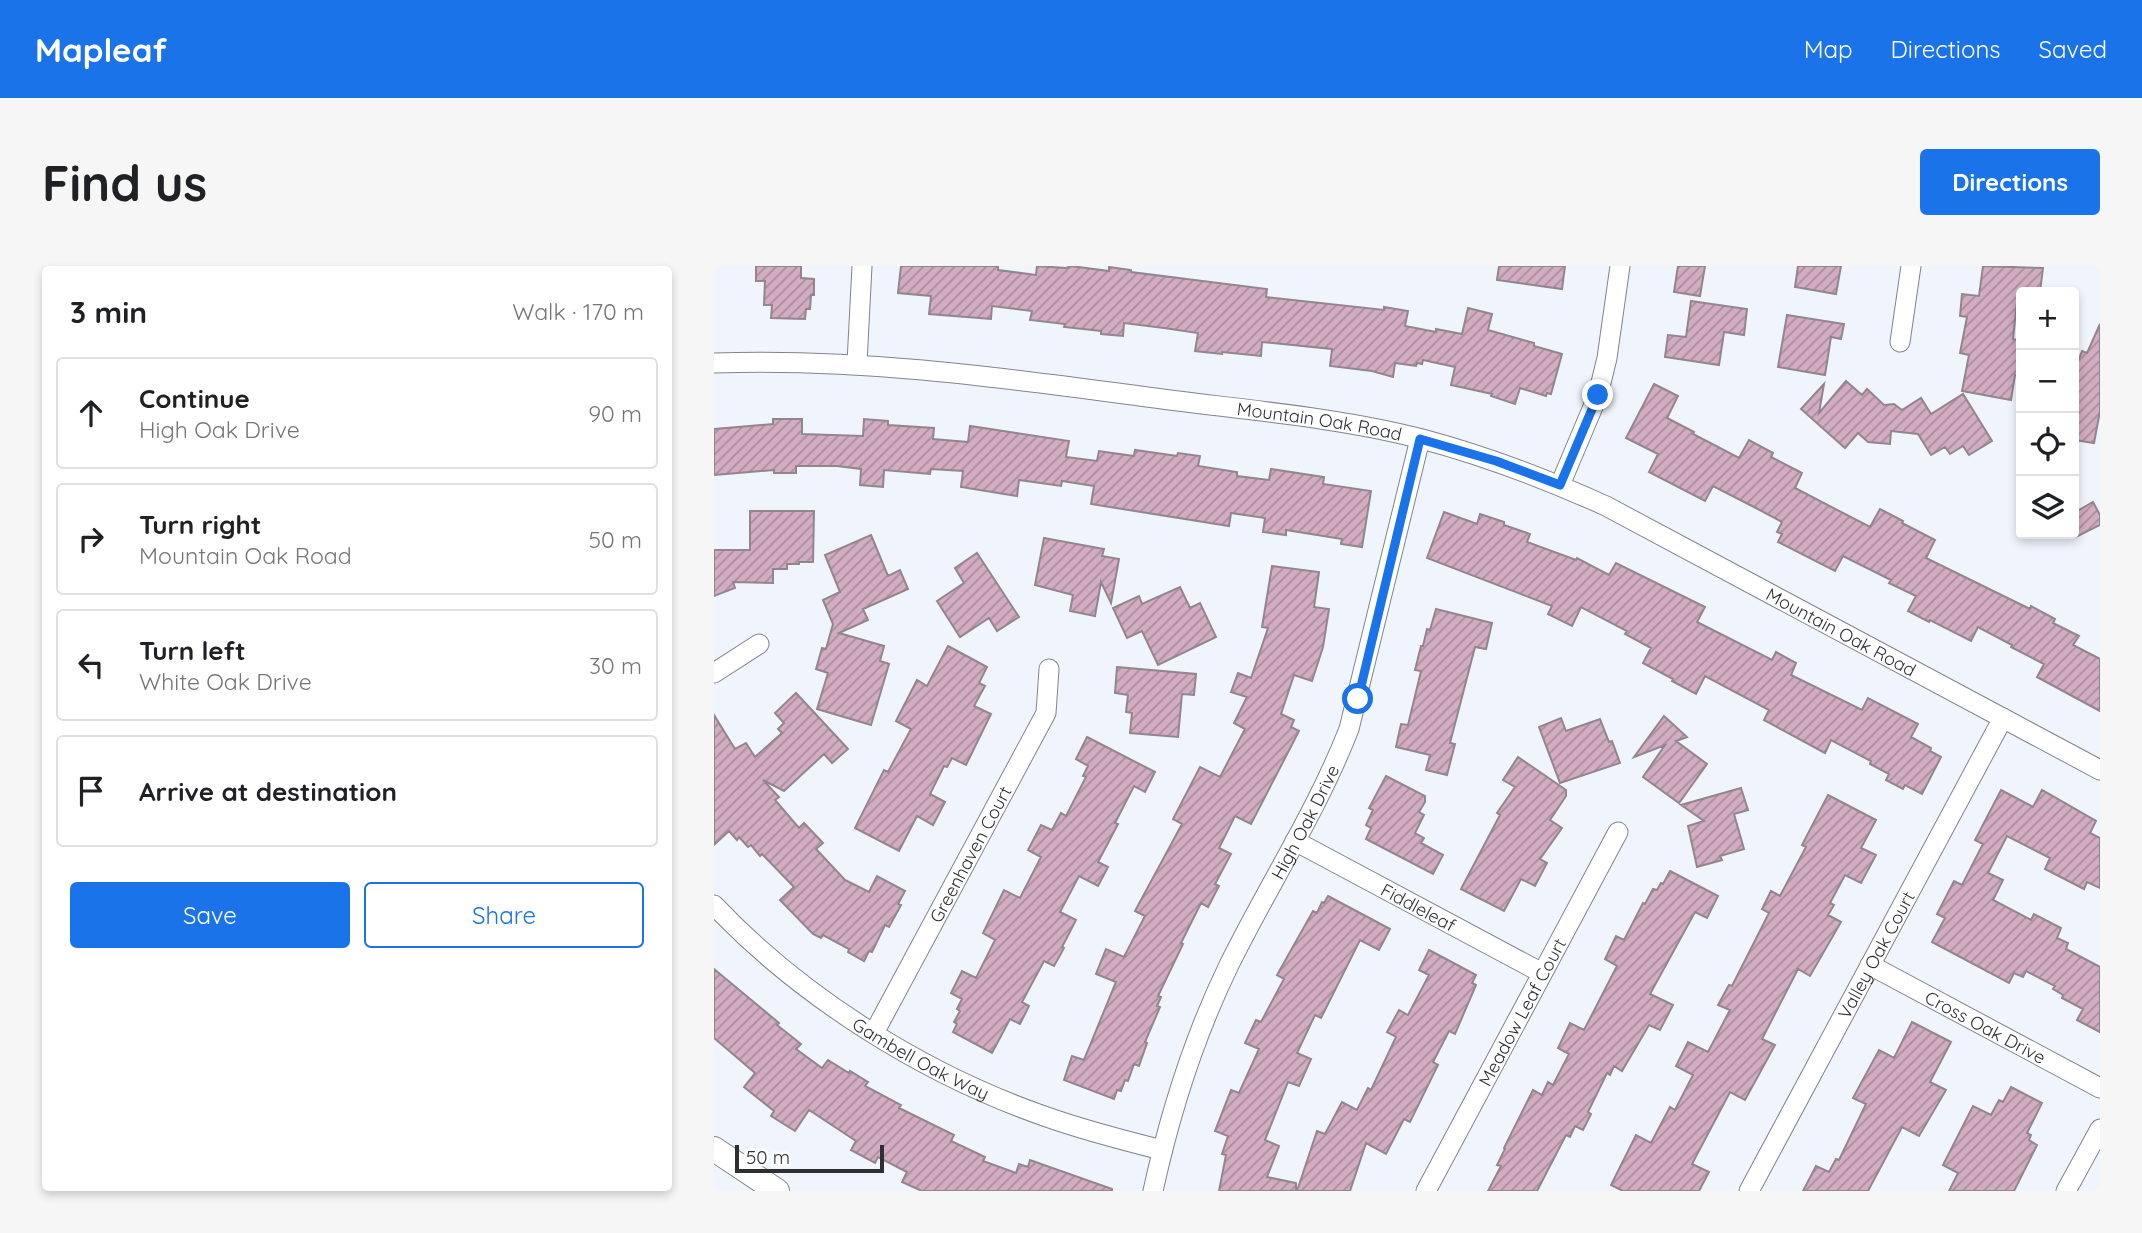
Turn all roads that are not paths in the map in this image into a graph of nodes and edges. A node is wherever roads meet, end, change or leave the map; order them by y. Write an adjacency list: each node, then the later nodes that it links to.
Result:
1 (862, 266): 6 (street)
2 (1620, 266): 8 (street)
3 (1911, 266): 4 (street)
4 (1900, 341)
5 (714, 363): 6 (street, Mountain Oak Road)
6 (857, 363): 7 (street, Mountain Oak Road)
7 (1420, 439): 8 (street, Mountain Oak Road); 15 (street, High Oak Drive)
8 (1560, 485): 12 (street, Mountain Oak Road)
9 (759, 644): 11 (street)
10 (1049, 669): 19 (street, Greenhaven Court)
11 (714, 673)
12 (2003, 718): 13 (street, Mountain Oak Road); 17 (street, Valley Oak Court)
13 (2100, 770)
14 (1618, 832): 18 (street, Meadow Leaf Court)
15 (1295, 841): 18 (street, Fiddleleaf); 23 (street, High Oak Drive)
16 (714, 905): 19 (street, Gambell Oak Way)
17 (1870, 965): 20 (street, Cross Oak Drive); 27 (street, Valley Oak Court)
18 (1542, 973): 26 (street, Meadow Leaf Court)
19 (874, 1033): 23 (street, Gambell Oak Way)
20 (2100, 1087)
21 (2100, 1129): 28 (street)
22 (714, 1149): 24 (street)
23 (1162, 1150): 25 (street, High Oak Drive)
24 (777, 1191)
25 (1153, 1191)
26 (1426, 1191)
27 (1749, 1191)
28 (2066, 1191)

